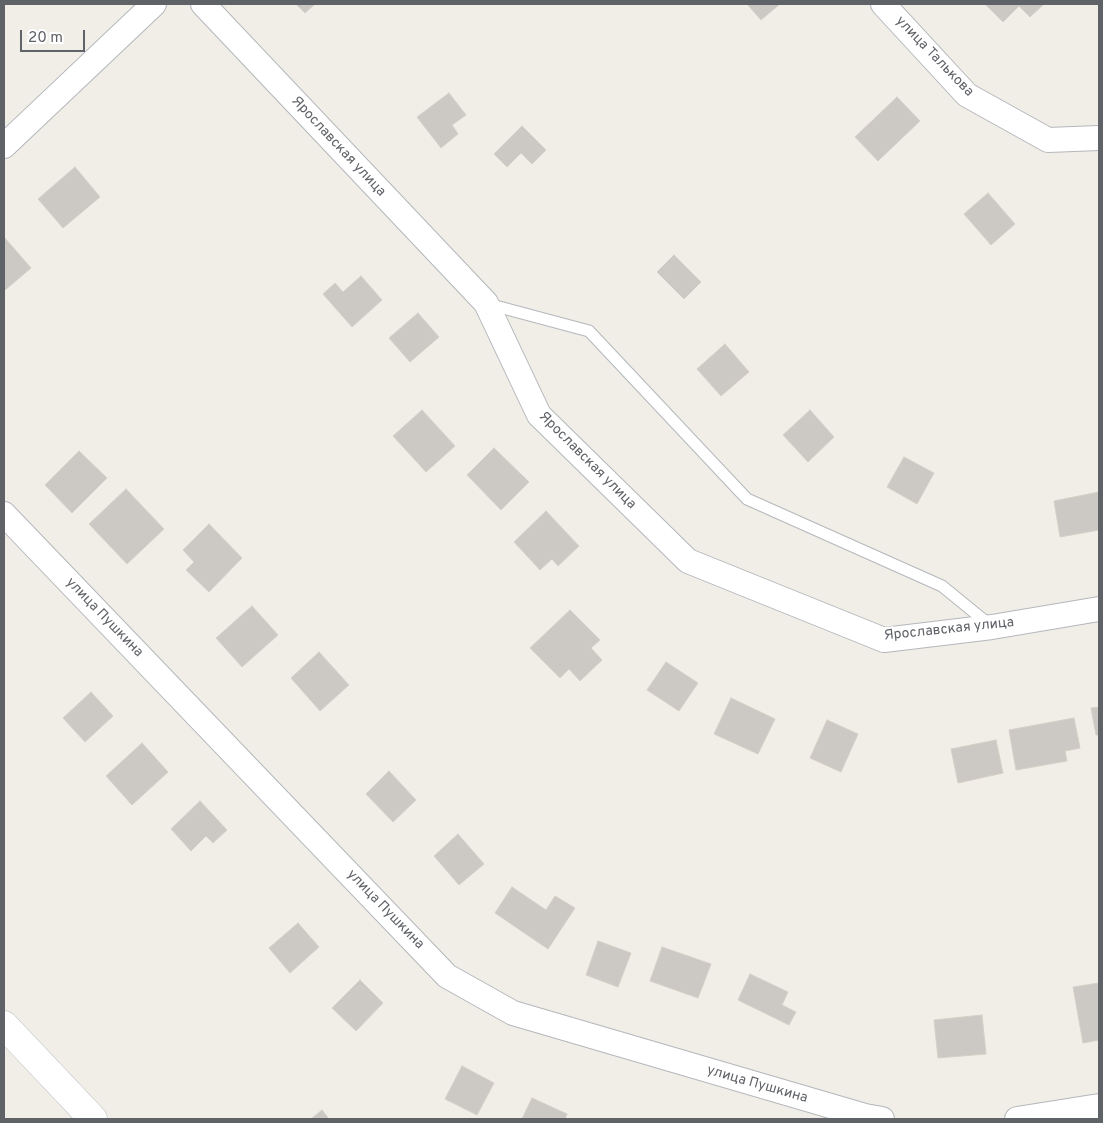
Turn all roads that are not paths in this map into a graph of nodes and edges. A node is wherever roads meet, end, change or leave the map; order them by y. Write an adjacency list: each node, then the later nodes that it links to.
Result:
1 (154, 4): 5 (street)
2 (203, 4): 6 (street, Ярославская улица)
3 (883, 4): 4 (street, улица Талькова)
4 (1099, 138)
5 (4, 146)
6 (486, 303): 9 (lane); 9 (street, Ярославская улица)
7 (4, 514): 13 (street, улица Пушкина)
8 (1099, 609): 9 (street, Ярославская улица)
9 (992, 627)
10 (4, 1025): 12 (main road)
11 (1099, 1106): 14 (street)
12 (93, 1119)
13 (882, 1119)
14 (1017, 1119)

